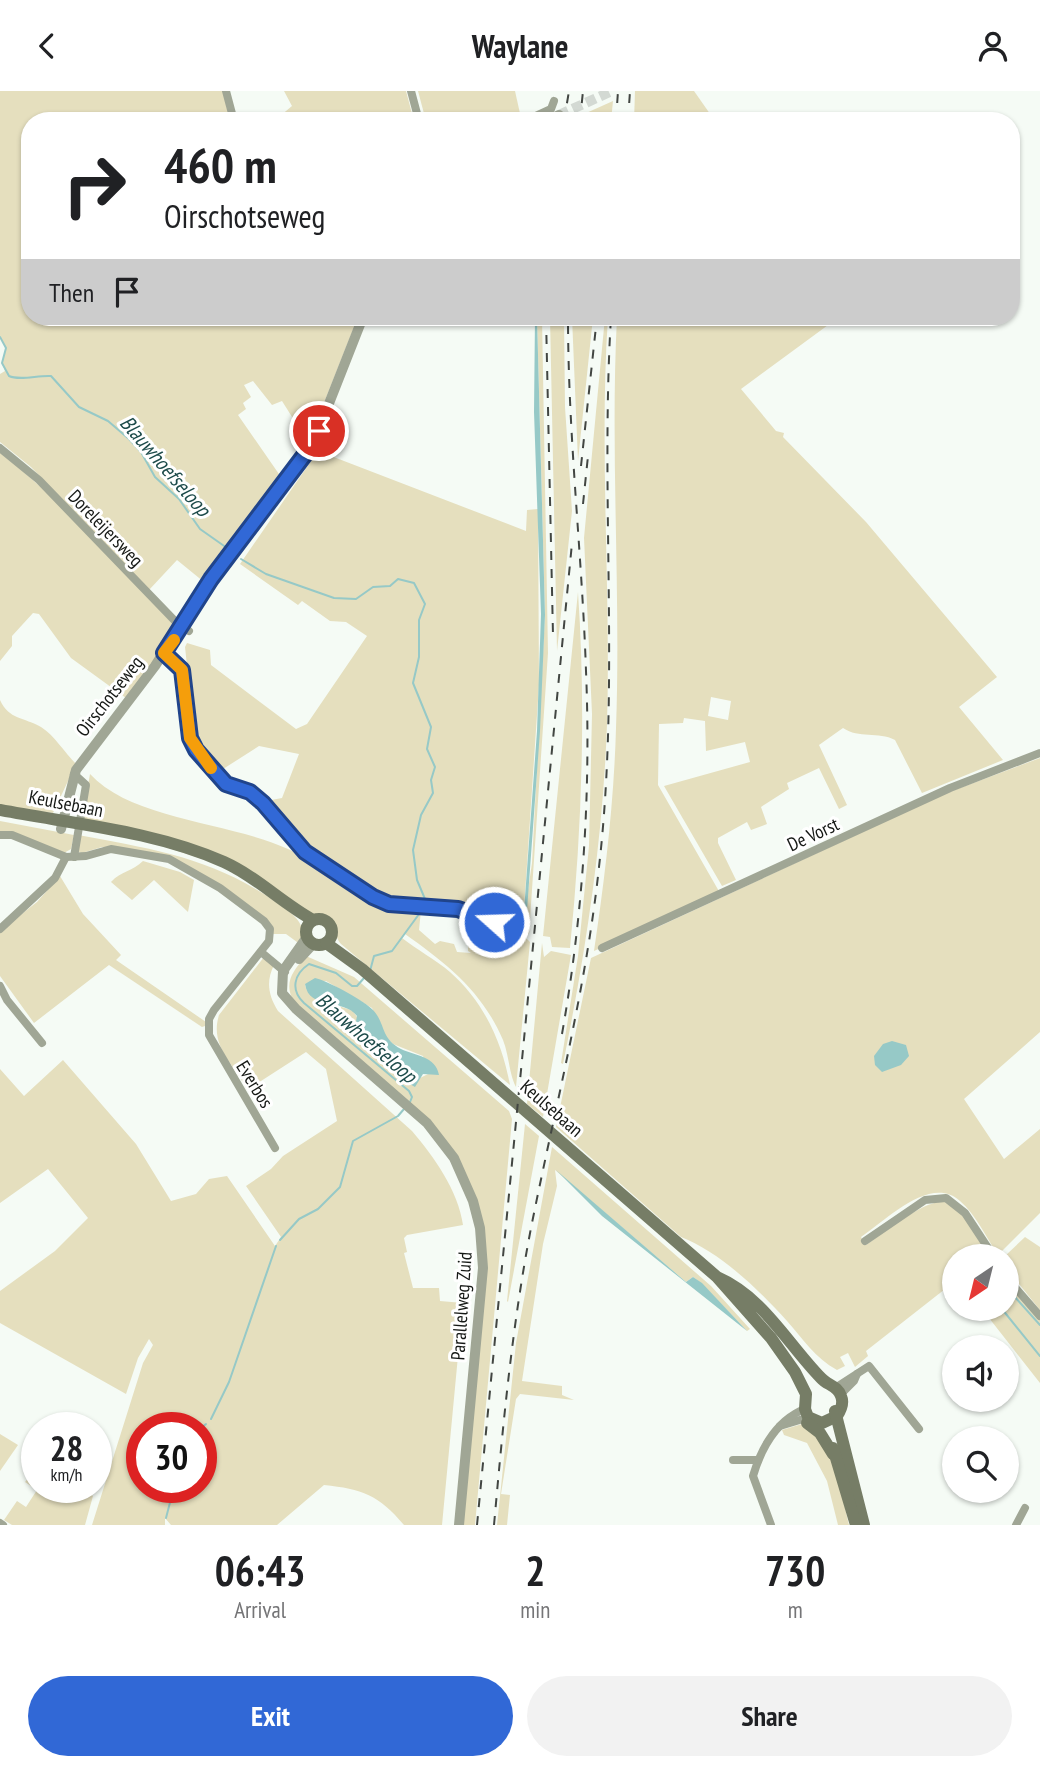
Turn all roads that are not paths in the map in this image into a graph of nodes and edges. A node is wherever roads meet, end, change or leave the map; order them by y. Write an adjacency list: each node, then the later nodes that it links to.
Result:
1 (226, 91): 4 (street)
2 (411, 91): 5 (street)
3 (554, 101): 6 (street)
4 (232, 112)
5 (417, 112)
6 (544, 112)
7 (359, 326): 9 (street, Oirschotseweg)
8 (0, 448): 9 (street, Doreleijersweg)
9 (185, 629): 10 (street, Oirschotseweg)
10 (164, 653): 12 (street, Oirschotseweg); 20 (street)
11 (1040, 753): 22 (street, De Vorst)
12 (74, 774): 15 (street, Oirschotseweg); 16 (street)
13 (0, 810): 15 (main road, Keulsebaan)
14 (0, 818): 15 (main road, Keulsebaan)
15 (62, 825): 16 (main road, Keulsebaan)
16 (78, 828): 18 (street); 21 (main road, Keulsebaan)
17 (0, 835): 18 (street)
18 (70, 857): 19 (street); 23 (street)
19 (0, 929)
20 (520, 932)
21 (316, 935): 24 (street); 30 (main road, Keulsebaan)
22 (603, 948)
23 (261, 952): 24 (street); 27 (street, Everbos)
24 (285, 972): 41 (street, Parallelweg Zuid)
25 (0, 986): 26 (street)
26 (42, 1043)
27 (275, 1149)
28 (865, 1241): 29 (street)
29 (985, 1244)
30 (717, 1277): 33 (main road, Keulsebaan); 34 (main road, Keulsebaan)
31 (1019, 1292): 32 (street)
32 (1040, 1316)
33 (831, 1388): 34 (main road); 35 (main road); 37 (street)
34 (804, 1395): 36 (main road, Keulsebaan)
35 (837, 1415): 36 (main road); 44 (main road)
36 (809, 1420): 39 (street); 43 (main road)
37 (919, 1429)
38 (733, 1460): 39 (street)
39 (758, 1460): 42 (street)
40 (1025, 1508): 45 (street)
41 (459, 1525)
42 (771, 1525)
43 (856, 1525)
44 (864, 1525)
45 (1016, 1525)

